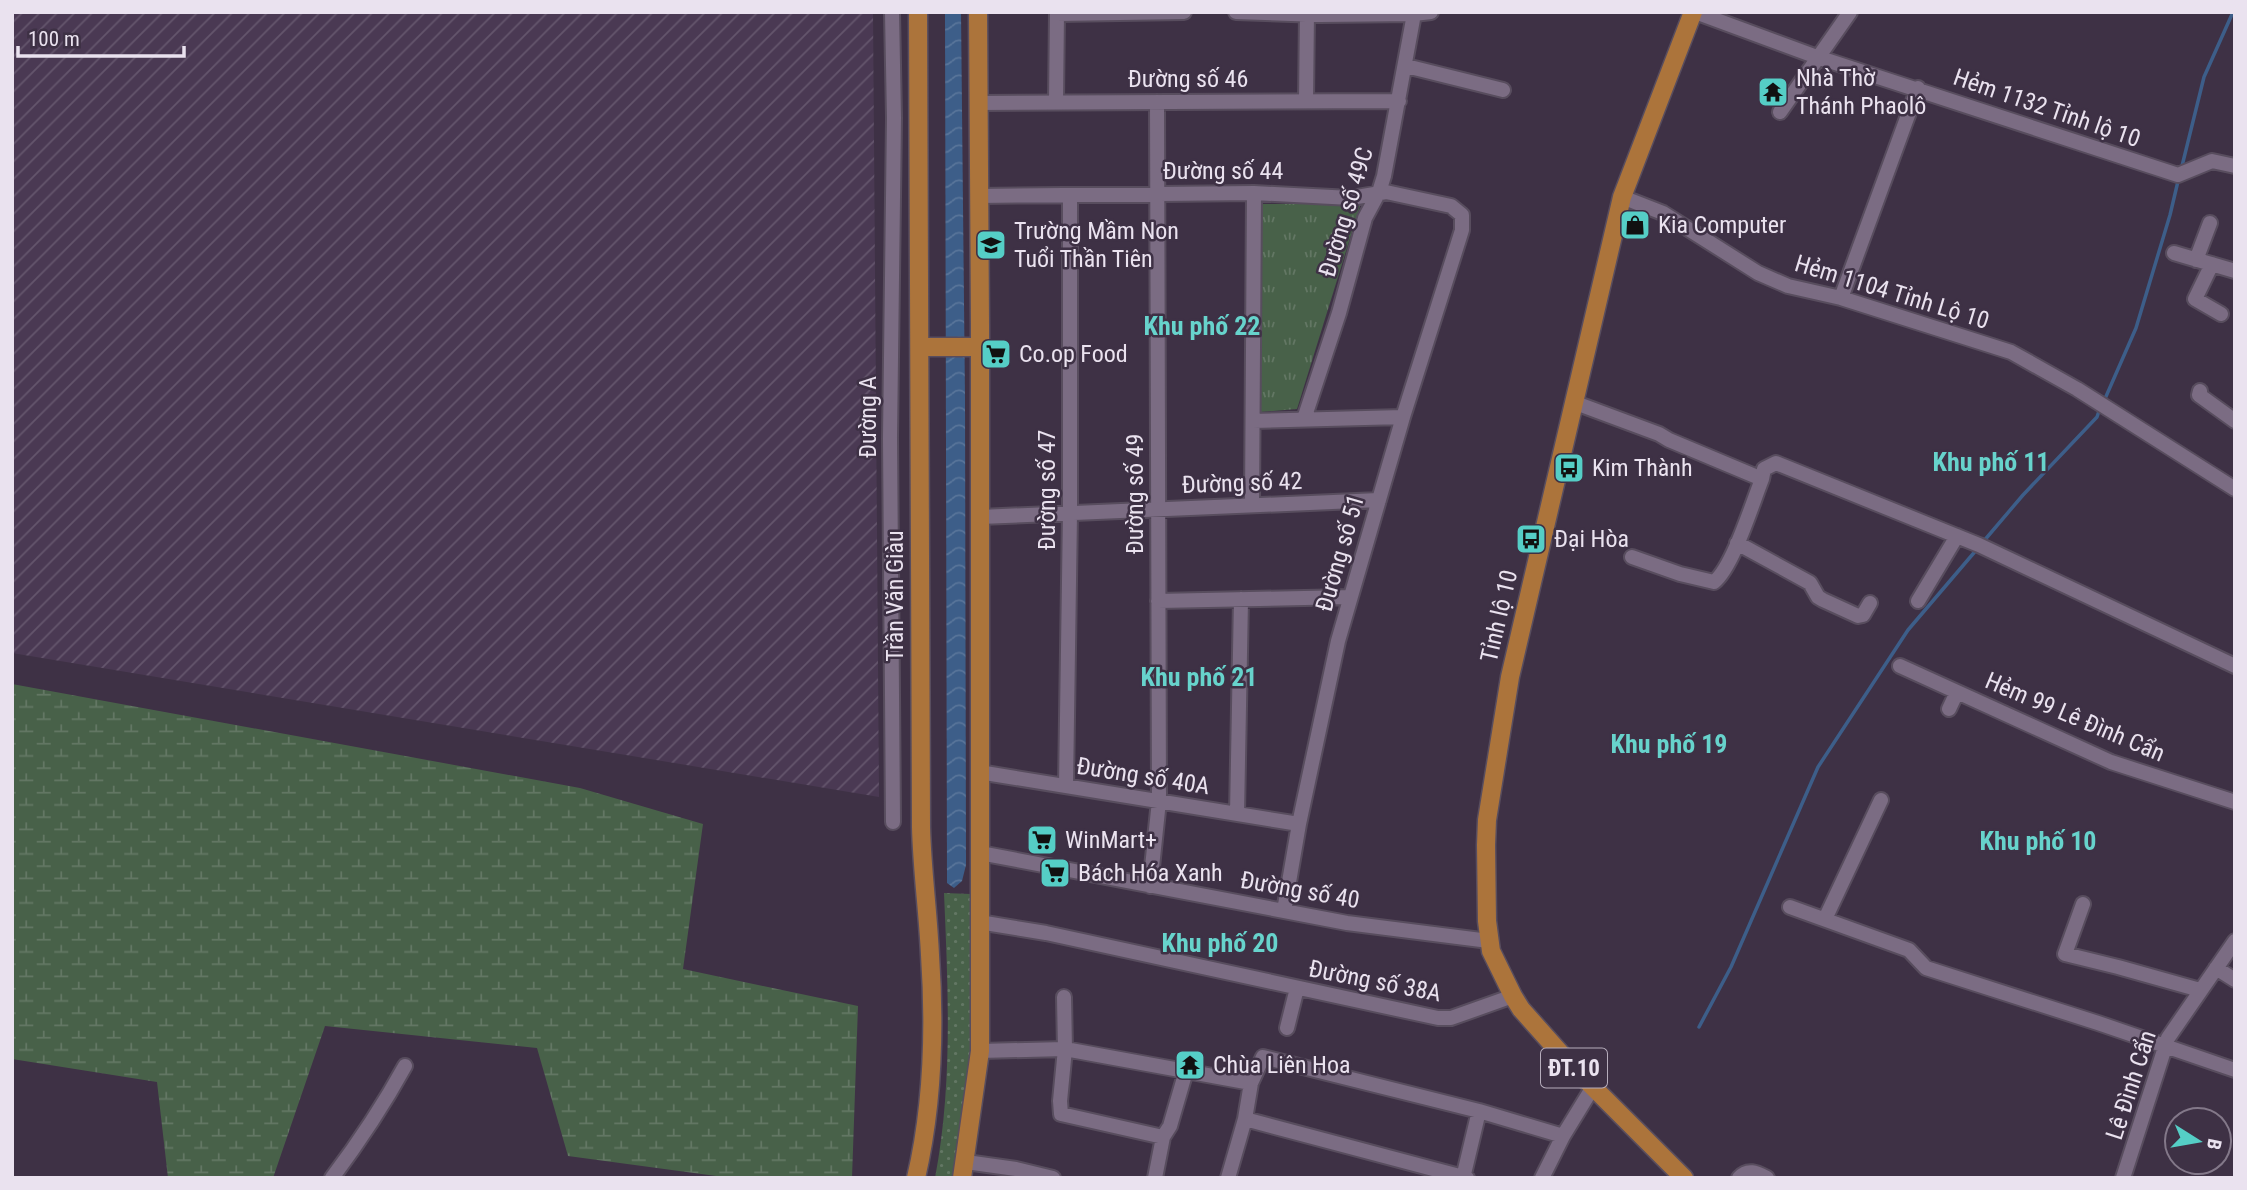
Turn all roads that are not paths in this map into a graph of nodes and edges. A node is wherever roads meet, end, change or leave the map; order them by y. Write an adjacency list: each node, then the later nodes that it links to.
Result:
1 (892, 12): 70 (street, Đường A)
2 (918, 12): 37 (main road, Trần Văn Giàu)
3 (978, 12): 19 (main road)
4 (1184, 12): 9 (street)
5 (1236, 12): 10 (street)
6 (1431, 12): 11 (street)
7 (1694, 12): 12 (street, Hẻm 1132 Tỉnh lộ 10); 28 (main road, Tỉnh lộ 10 / ĐT.10)
8 (1850, 12): 12 (street)
9 (1057, 13): 20 (street)
10 (1307, 13): 11 (street); 17 (street)
11 (1414, 14): 13 (street, Đường số 49C)
12 (1817, 57): 14 (street, Hẻm 1132 Tỉnh lộ 10); 21 (street)
13 (1406, 66): 15 (street); 18 (street, Đường số 49C)
14 (1918, 89): 22 (street, Hẻm 1132 Tỉnh lộ 10); 35 (street)
15 (1503, 90)
16 (1157, 102): 17 (street, Đường số 46); 20 (street, Đường số 46); 25 (street, Đường số 49)
17 (1306, 102): 18 (street, Đường số 46)
18 (1399, 102): 23 (street, Đường số 49C)
19 (978, 103): 20 (street, Đường số 46); 27 (main road)
20 (1056, 103)
21 (1780, 112)
22 (2235, 166)
23 (1379, 192): 24 (street, Đường số 44); 29 (street, Đường số 44); 42 (street, Đường số 49C)
24 (1254, 193): 25 (street, Đường số 44); 43 (street)
25 (1157, 194): 26 (street, Đường số 44); 49 (street, Đường số 49)
26 (1070, 195): 27 (street, Đường số 44); 50 (street, Đường số 47)
27 (978, 196): 38 (main road)
28 (1622, 197): 35 (street, Hẻm 1104 Tỉnh Lộ 10); 40 (main road, Tỉnh lộ 10 / ĐT.10)
29 (1461, 215): 41 (street, Đường số 51)
30 (2210, 223): 32 (street)
31 (2174, 253): 32 (street)
32 (2196, 260): 33 (street)
33 (2212, 264): 34 (street); 36 (street)
34 (2235, 271)
35 (1841, 298): 46 (street, Hẻm 1104 Tỉnh Lộ 10)
36 (2221, 314)
37 (925, 347): 38 (main road); 103 (main road, Trần Văn Giàu)
38 (974, 347): 51 (main road)
39 (2200, 391): 44 (street)
40 (1573, 402): 45 (street); 79 (main road, Tỉnh lộ 10 / ĐT.10)
41 (1403, 417): 42 (street); 47 (street, Đường số 51)
42 (1304, 419): 43 (street)
43 (1253, 421): 48 (street)
44 (2235, 421)
45 (1762, 479): 52 (street); 53 (street)
46 (2235, 489)
47 (1379, 500): 48 (street, Đường số 42); 55 (street, Đường số 51)
48 (1252, 505): 49 (street, Đường số 42)
49 (1158, 509): 50 (street, Đường số 42); 57 (street, Đường số 49)
50 (1070, 513): 51 (street, Đường số 42); 65 (street, Đường số 47)
51 (980, 516): 64 (main road)
52 (1963, 539): 58 (street); 61 (street)
53 (1737, 543): 54 (street); 59 (street)
54 (1632, 557)
55 (1350, 597): 56 (street); 71 (street, Đường số 51)
56 (1241, 599): 57 (street); 69 (street)
57 (1158, 601): 67 (street, Đường số 49)
58 (1918, 601)
59 (1870, 603)
60 (1900, 666): 62 (street, Hẻm 99 Lê Đình Cẩn)
61 (2235, 666)
62 (1957, 692): 63 (street); 68 (street, Hẻm 99 Lê Đình Cẩn)
63 (1950, 709)
64 (979, 772): 65 (street, Đường số 40A); 72 (main road)
65 (1066, 786): 67 (street, Đường số 40A)
66 (1881, 800): 77 (street)
67 (1159, 802): 69 (street, Đường số 40A); 73 (street, Đường số 49)
68 (2235, 802)
69 (1237, 814): 71 (street, Đường số 40A)
70 (893, 822)
71 (1299, 824): 76 (street, Đường số 51)
72 (979, 853): 73 (street, Đường số 40); 78 (main road)
73 (1150, 886): 76 (street, Đường số 40)
74 (2083, 904): 84 (street)
75 (1790, 907): 77 (street)
76 (1284, 911): 79 (street, Đường số 40)
77 (1825, 919): 88 (street)
78 (979, 922): 83 (street, Đường số 38A); 90 (main road)
79 (1489, 941): 86 (main road, Tỉnh lộ 10 / ĐT.10)
80 (2235, 941): 81 (street, Lê Đình Cẩn)
81 (2216, 968): 82 (street); 84 (street, Lê Đình Cẩn)
82 (2235, 980)
83 (1297, 988): 86 (street, Đường số 38A); 87 (street)
84 (2200, 989): 88 (street, Lê Đình Cẩn)
85 (1064, 996): 89 (street)
86 (1513, 996): 95 (main road, Tỉnh lộ 10 / ĐT.10)
87 (1287, 1028)
88 (2165, 1045): 92 (street); 111 (street, Lê Đình Cẩn)
89 (1066, 1049): 90 (street); 93 (street); 99 (street)
90 (980, 1051): 100 (main road)
91 (405, 1066): 102 (street)
92 (2235, 1070)
93 (1185, 1071): 94 (street); 99 (street)
94 (1251, 1083): 96 (street); 97 (street)
95 (1593, 1087): 98 (street); 108 (main road, Tỉnh lộ 10 / ĐT.10)
96 (1479, 1111): 98 (street); 101 (street)
97 (1245, 1119): 101 (street); 106 (street)
98 (1563, 1136): 107 (street)
99 (1163, 1137): 105 (street)
100 (964, 1170): 104 (street)
101 (1464, 1177)
102 (332, 1178)
103 (916, 1178)
104 (1053, 1178)
105 (1155, 1178)
106 (1228, 1178)
107 (1542, 1178)
108 (1684, 1178)
109 (1739, 1178): 110 (street)
110 (1767, 1178)
111 (2123, 1178)

